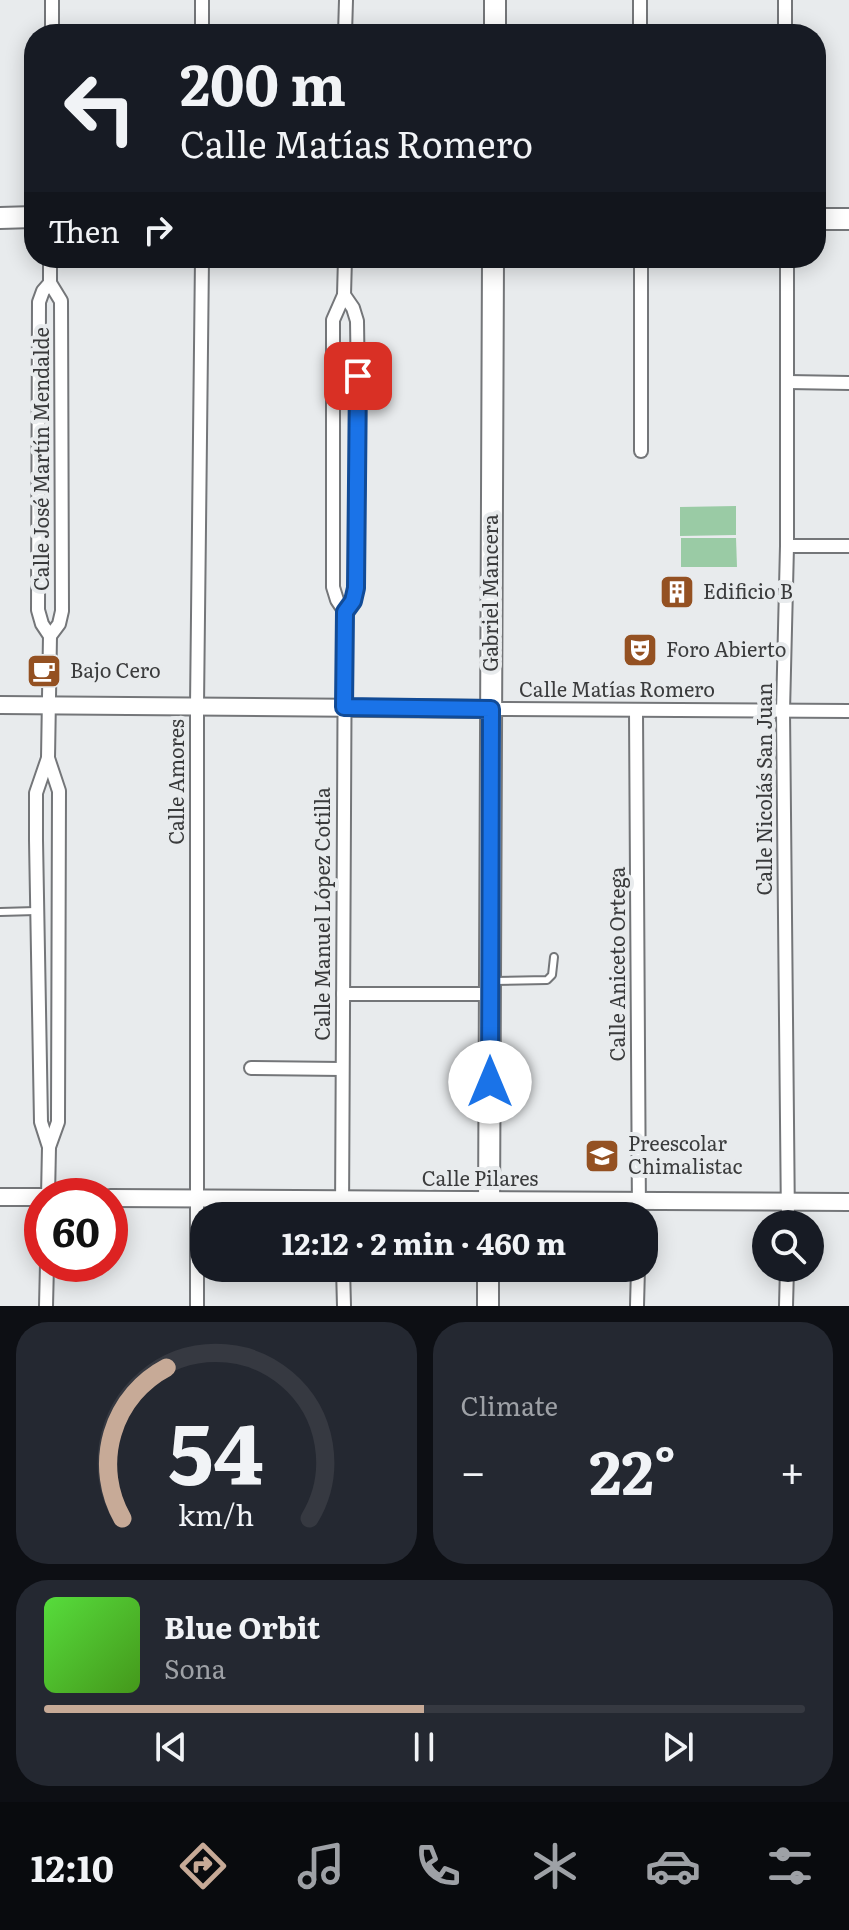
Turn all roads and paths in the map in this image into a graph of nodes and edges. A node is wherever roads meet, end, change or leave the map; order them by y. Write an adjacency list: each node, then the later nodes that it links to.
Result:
1 (52, 0): 7 (street)
2 (202, 0): 8 (street)
3 (346, 0): 9 (street)
4 (495, 0): 10 (main road)
5 (640, 0): 11 (street)
6 (785, 0): 12 (street)
7 (52, 24)
8 (202, 24)
9 (345, 24)
10 (495, 24)
11 (640, 24)
12 (785, 24)
13 (24, 217): 14 (main road)
14 (0, 218)
15 (826, 219): 16 (main road)
16 (849, 219)
17 (50, 268): 23 (street, Calle José Martín Mendalde)
18 (202, 268): 36 (street, Calle Amores)
19 (345, 268): 24 (street, Calle Manuel López Cotilla)
20 (493, 268): 38 (main road, Gabriel Mancera)
21 (641, 268): 27 (street)
22 (787, 268): 25 (street, Calle Nicolás San Juan)
23 (50, 283): 33 (street, Calle José Martín Mendalde); 33 (street, Calle José Martín Mendalde)
24 (344, 295): 28 (street, Calle Manuel López Cotilla); 29 (street, Calle Manuel López Cotilla)
25 (788, 382): 26 (street); 30 (street, Calle Nicolás San Juan)
26 (849, 383)
27 (641, 451)
28 (333, 459): 29 (street); 32 (street, Calle Manuel López Cotilla)
29 (359, 459): 32 (street, Calle Manuel López Cotilla)
30 (787, 546): 31 (street); 40 (street, Calle Nicolás San Juan)
31 (849, 546)
32 (345, 612): 37 (street, Calle Manuel López Cotilla)
33 (50, 636): 35 (street, Calle José Martín Mendalde)
34 (0, 705): 35 (street, Calle Matías Romero)
35 (49, 705): 36 (street, Calle Matías Romero); 42 (street, Calle José Martín Mendalde)
36 (197, 706): 37 (street, Calle Matías Romero); 61 (street, Calle Amores)
37 (344, 707): 38 (street, Calle Matías Romero); 51 (street, Calle Manuel López Cotilla)
38 (491, 709): 39 (street, Calle Matías Romero); 50 (main road, Gabriel Mancera)
39 (636, 711): 40 (street, Calle Matías Romero); 67 (street, Calle Aniceto Ortega)
40 (783, 711): 41 (street, Calle Matías Romero); 63 (street, Calle Nicolás San Juan)
41 (849, 711)
42 (48, 758): 43 (street, Calle José Martín Mendalde); 44 (street, Calle José Martín Mendalde)
43 (36, 840): 44 (street); 45 (street, Calle José Martín Mendalde)
44 (60, 840): 49 (street, Calle José Martín Mendalde)
45 (37, 911): 46 (lane); 48 (street, Calle José Martín Mendalde)
46 (0, 912)
47 (554, 957): 50 (lane)
48 (37, 964): 49 (street); 53 (street, Calle José Martín Mendalde)
49 (60, 964): 54 (street, Calle José Martín Mendalde)
50 (490, 987): 51 (street); 66 (main road, Gabriel Mancera)
51 (343, 994): 55 (street, Calle Manuel López Cotilla)
52 (251, 1068): 55 (street)
53 (38, 1069): 54 (street); 56 (street, Calle José Martín Mendalde)
54 (60, 1069): 56 (street, Calle José Martín Mendalde)
55 (342, 1069): 62 (street, Calle Manuel López Cotilla)
56 (49, 1147): 57 (street, Calle José Martín Mendalde)
57 (48, 1178)
58 (0, 1197): 59 (street)
59 (24, 1197)
60 (128, 1198): 61 (street, Calle Pilares)
61 (199, 1198): 62 (street, Calle Pilares); 77 (street, Calle Amores)
62 (342, 1198): 64 (street, Calle Manuel López Cotilla); 65 (street, Calle Pilares)
63 (789, 1201): 68 (street, Calle Pilares); 69 (street, Calle Pilares); 70 (street, Calle Nicolás San Juan)
64 (342, 1202)
65 (401, 1202)
66 (489, 1202)
67 (639, 1202)
68 (849, 1202)
69 (658, 1206)
70 (789, 1210)
71 (47, 1282): 76 (street)
72 (343, 1282): 78 (street)
73 (488, 1282): 79 (main road)
74 (638, 1282): 80 (street)
75 (787, 1282): 81 (street)
76 (46, 1306)
77 (197, 1306)
78 (344, 1306)
79 (488, 1306)
80 (637, 1306)
81 (786, 1306)

